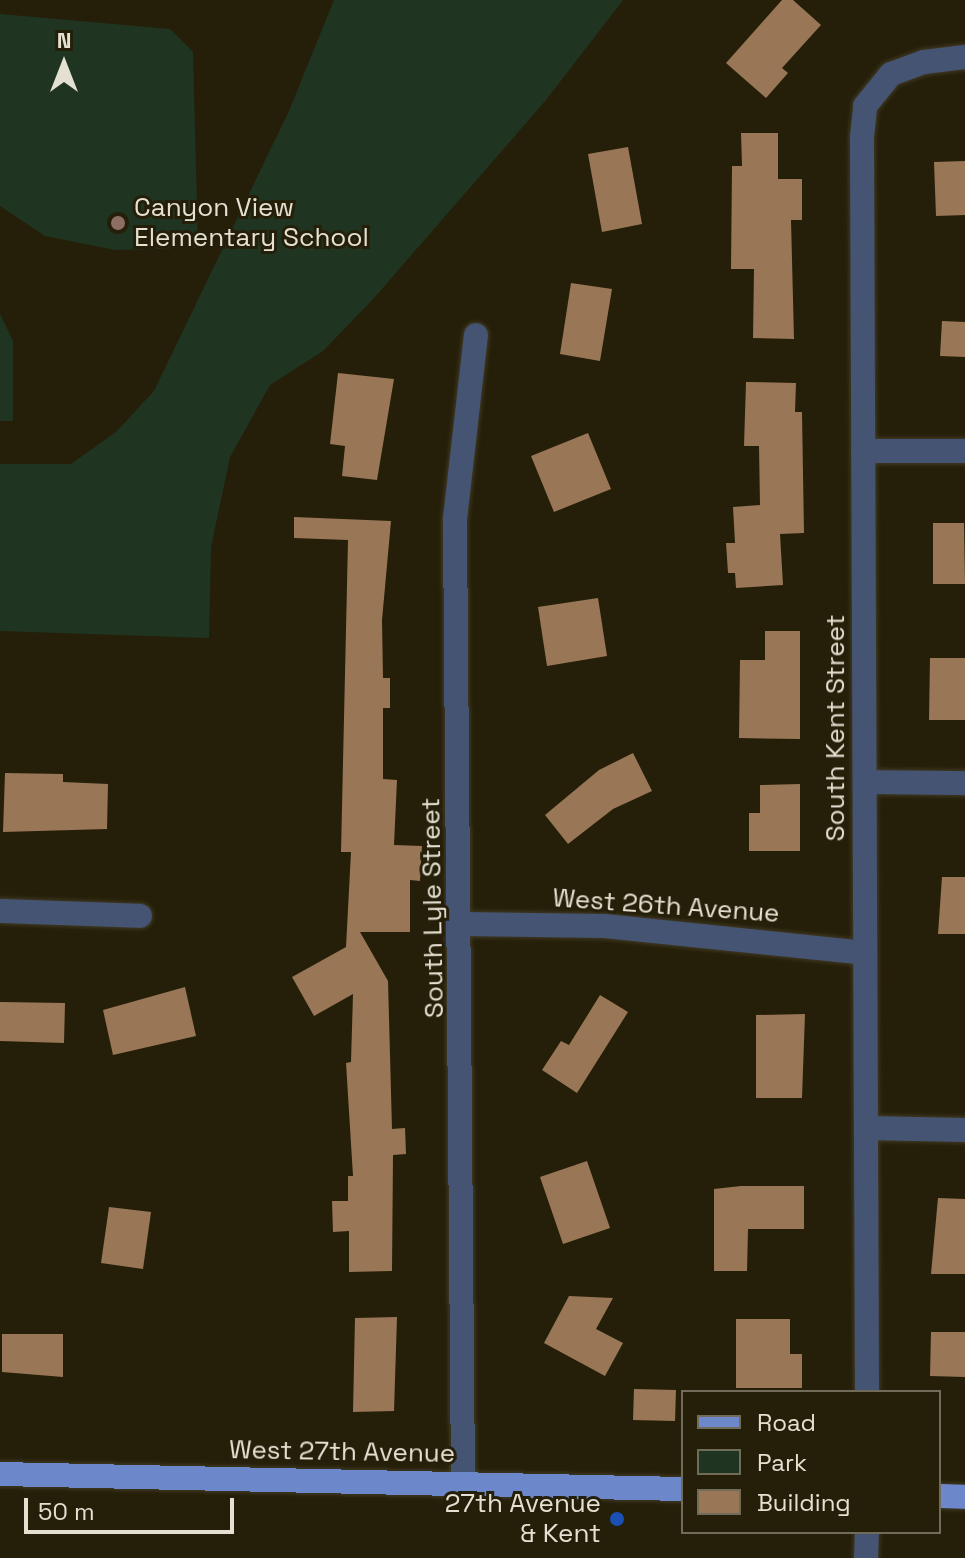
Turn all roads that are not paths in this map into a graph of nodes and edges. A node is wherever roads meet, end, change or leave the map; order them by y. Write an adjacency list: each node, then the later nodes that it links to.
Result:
1 (965, 57): 3 (street, South Kent Street)
2 (476, 335): 9 (street, South Lyle Street)
3 (863, 451): 4 (street); 5 (street, South Kent Street)
4 (965, 451)
5 (865, 782): 6 (street); 10 (street, South Kent Street)
6 (965, 783)
7 (0, 911): 8 (street)
8 (140, 916)
9 (462, 924): 10 (street, West 26th Avenue); 15 (street, South Lyle Street)
10 (865, 953): 11 (street, South Kent Street)
11 (866, 1128): 12 (street); 13 (street, South Kent Street)
12 (965, 1130)
13 (867, 1390)
14 (0, 1474): 15 (main road, West 27th Avenue)
15 (463, 1482): 16 (main road, West 27th Avenue)
16 (681, 1489)
17 (941, 1496): 18 (main road)
18 (965, 1497)
19 (867, 1534): 20 (street)
20 (866, 1558)

